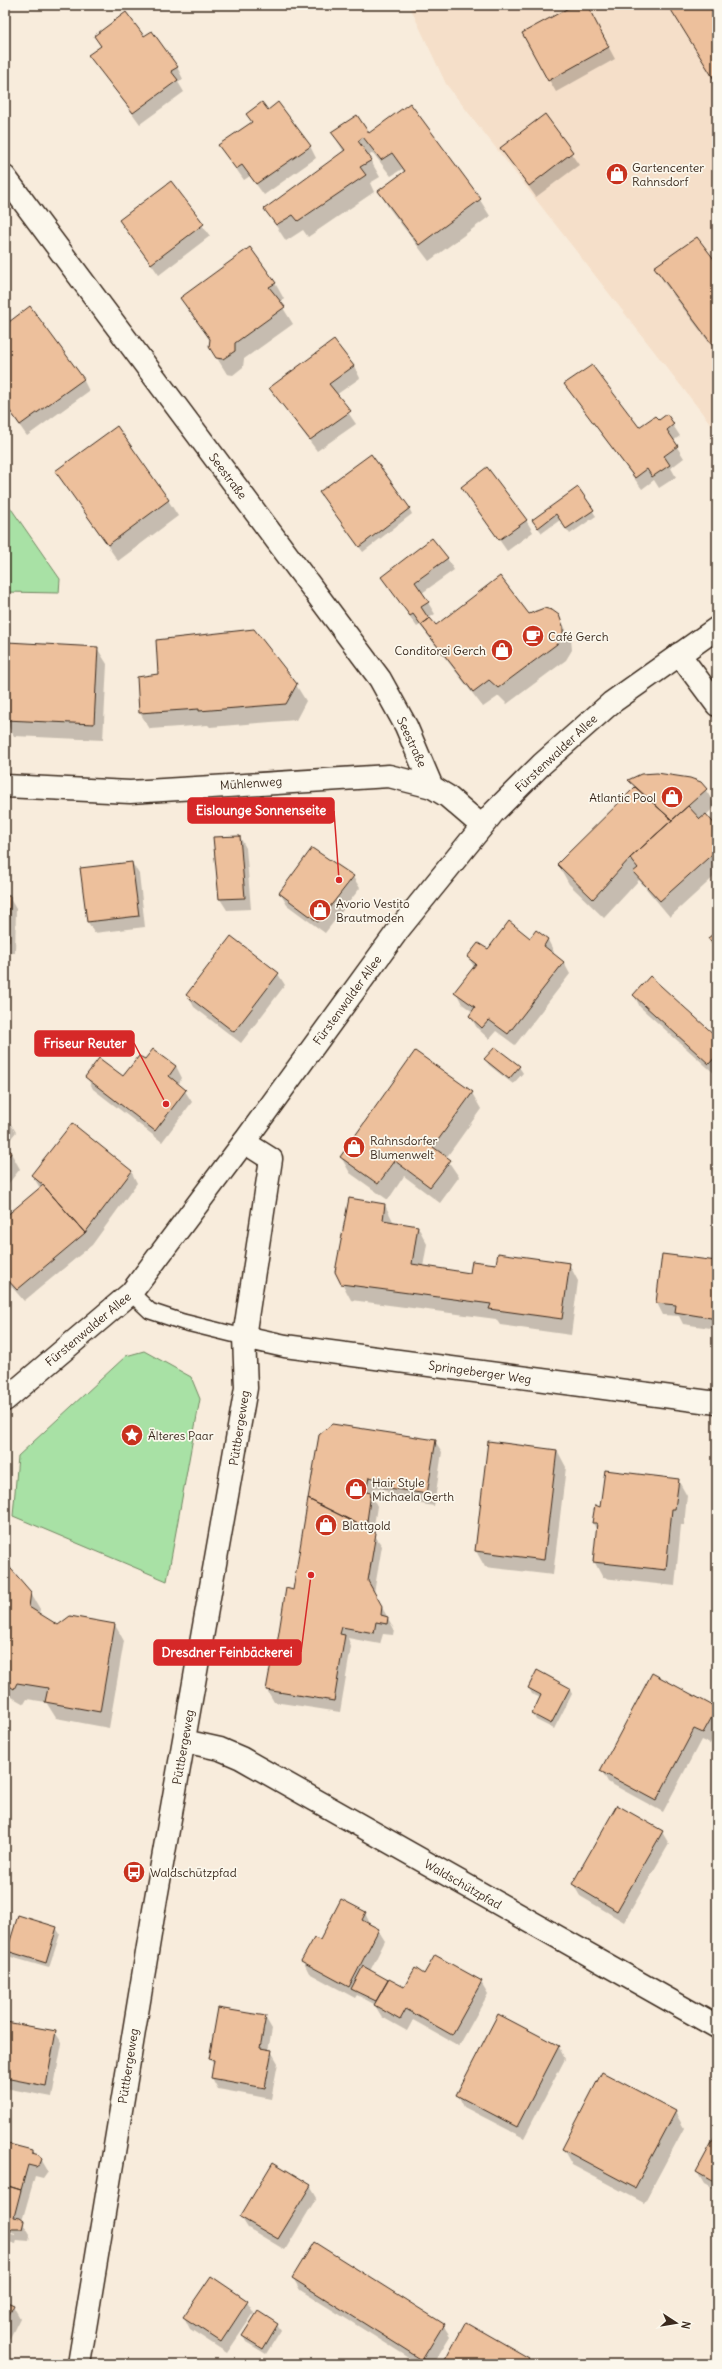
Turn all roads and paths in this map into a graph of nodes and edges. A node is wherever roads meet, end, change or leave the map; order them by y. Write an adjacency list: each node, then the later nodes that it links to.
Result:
1 (5, 177): 6 (street, Seestraße)
2 (717, 628): 3 (street, Fürstenwalder Allee)
3 (679, 654): 4 (street); 7 (street, Fürstenwalder Allee)
4 (717, 704)
5 (5, 786): 6 (street, Mühlenweg)
6 (432, 786): 7 (street, Mühlenweg)
7 (482, 826): 8 (street, Fürstenwalder Allee)
8 (244, 1142): 9 (street, Fürstenwalder Allee); 10 (street, Püttbergeweg)
9 (131, 1293): 10 (lane); 11 (street, Fürstenwalder Allee)
10 (244, 1337): 12 (street, Springeberger Weg); 13 (street, Püttbergeweg)
11 (5, 1400)
12 (717, 1403)
13 (184, 1741): 14 (street, Waldschützpfad); 15 (street, Püttbergeweg)
14 (717, 2027)
15 (79, 2364)

